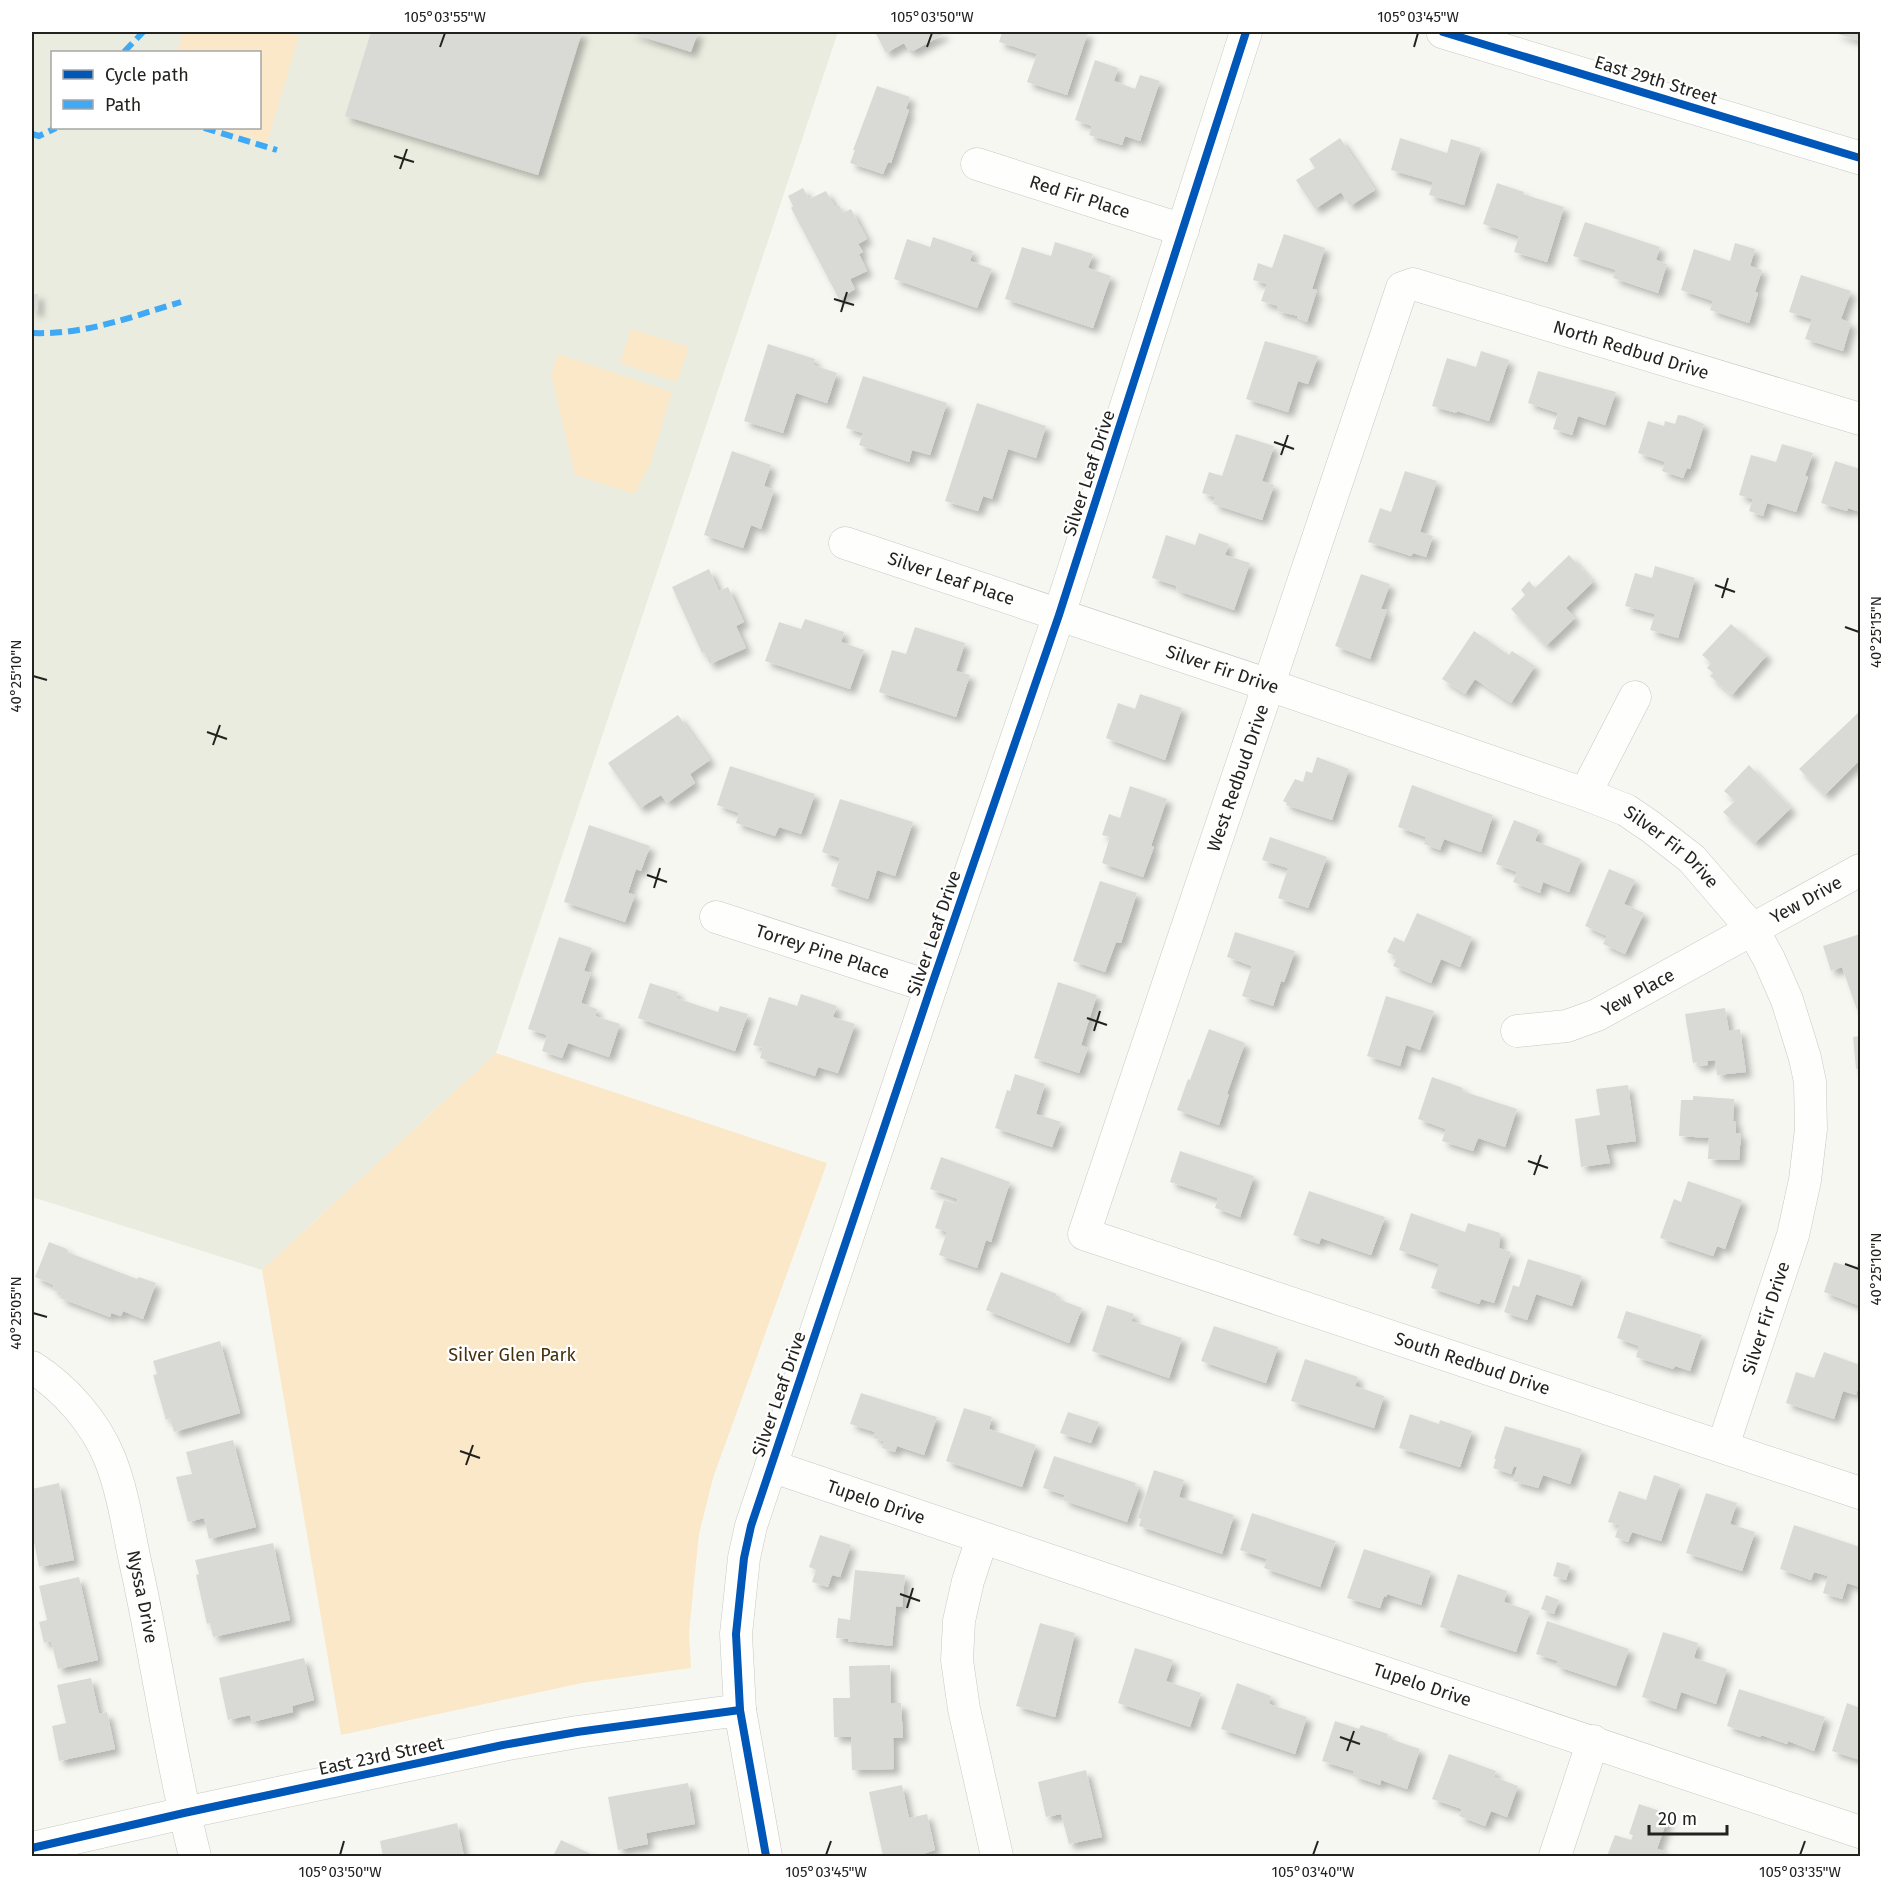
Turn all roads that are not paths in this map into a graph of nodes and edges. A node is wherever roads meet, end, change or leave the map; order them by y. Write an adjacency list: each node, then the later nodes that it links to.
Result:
1 (1246, 32): 5 (street, Silver Leaf Drive)
2 (1443, 32): 3 (main road, East 29th Street)
3 (1860, 158)
4 (977, 164): 5 (street, Red Fir Place)
5 (1183, 230): 9 (street, Silver Leaf Drive)
6 (1402, 288): 7 (street, North Redbud Drive); 10 (street, West Redbud Drive)
7 (1860, 419)
8 (845, 543): 9 (street, Silver Leaf Place)
9 (1059, 615): 10 (street, Silver Fir Drive); 16 (street, Silver Leaf Drive)
10 (1269, 685): 12 (street, Silver Fir Drive); 18 (street, West Redbud Drive)
11 (1635, 697): 12 (street)
12 (1585, 794): 15 (street, Silver Fir Drive)
13 (1860, 870): 15 (street, Yew Drive)
14 (716, 917): 16 (street, Torrey Pine Place)
15 (1753, 930): 17 (street, Yew Place); 20 (street, Silver Fir Drive)
16 (931, 987): 21 (street, Silver Leaf Drive)
17 (1517, 1031)
18 (1084, 1234): 20 (street, South Redbud Drive)
19 (32, 1367): 26 (street, Nyssa Drive)
20 (1723, 1446): 22 (street, South Redbud Drive)
21 (771, 1466): 23 (street, Tupelo Drive); 24 (street, Silver Leaf Drive)
22 (1860, 1493)
23 (982, 1539): 25 (street, Tupelo Drive); 31 (street)
24 (740, 1710): 26 (street, East 23rd Street); 30 (street, Silver Leaf Drive)
25 (1593, 1741): 27 (street, Tupelo Drive); 32 (street)
26 (184, 1813): 28 (street, East 23rd Street); 29 (street, Nyssa Drive)
27 (1860, 1832)
28 (32, 1848)
29 (195, 1857)
30 (766, 1857)
31 (997, 1857)
32 (1555, 1857)

